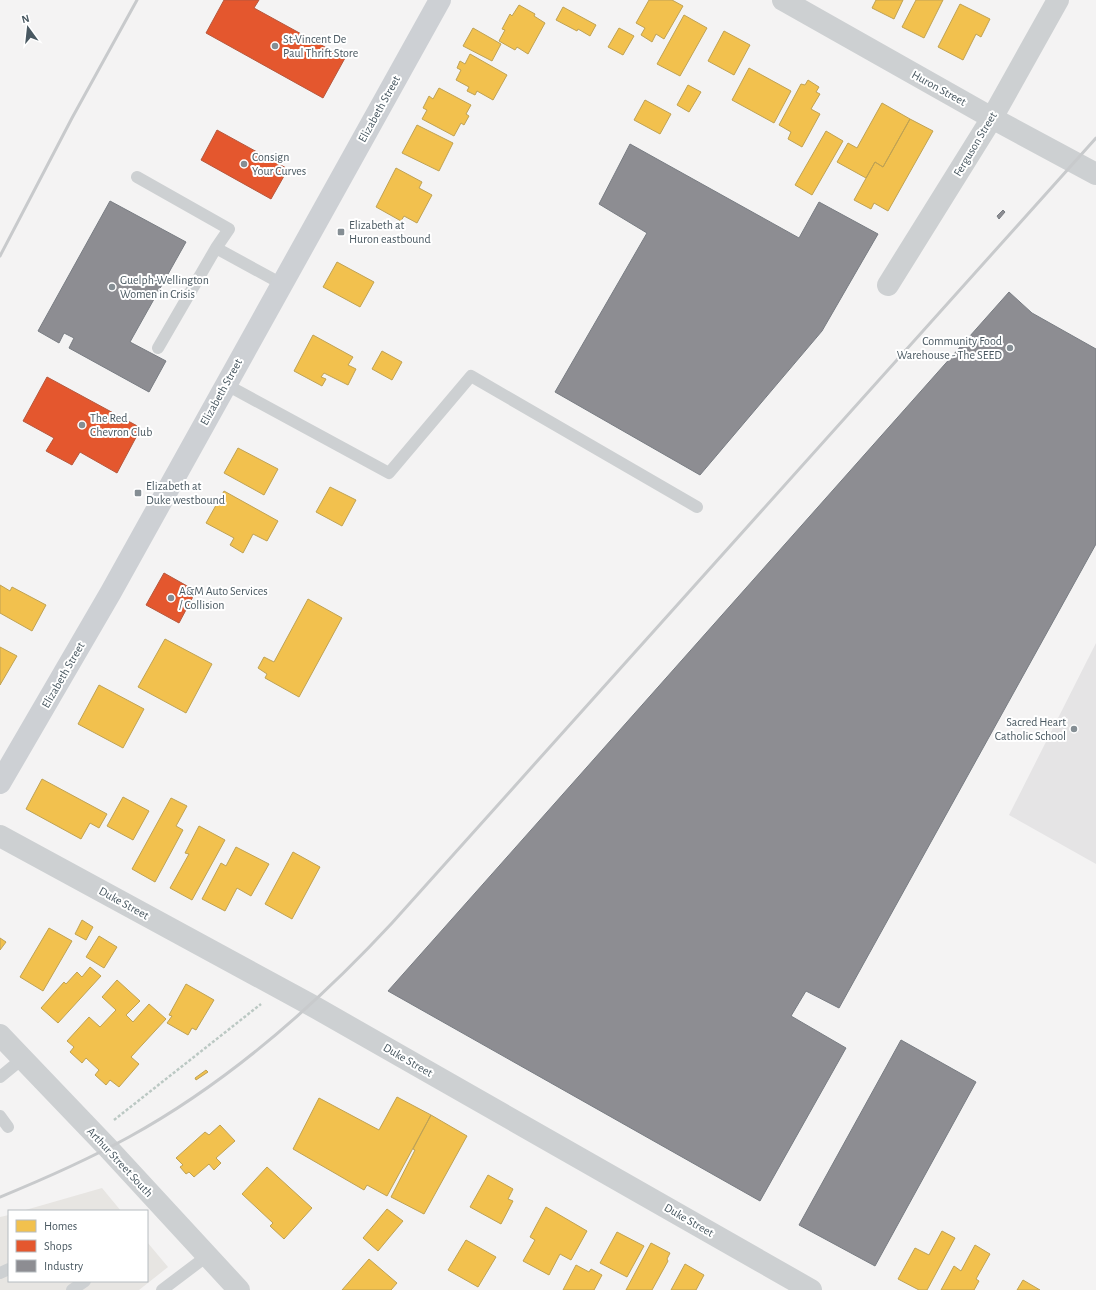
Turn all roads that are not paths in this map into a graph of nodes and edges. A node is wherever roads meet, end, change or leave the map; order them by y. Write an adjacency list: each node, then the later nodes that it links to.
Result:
1 (440, 0): 8 (main road, Elizabeth Street)
2 (783, 0): 4 (street, Huron Street)
3 (1058, 0): 4 (street, Ferguson Street)
4 (992, 118): 5 (street, Huron Street); 9 (street, Ferguson Street)
5 (1096, 174)
6 (137, 177): 7 (lane)
7 (216, 248): 8 (lane); 10 (lane)
8 (282, 284): 11 (main road, Elizabeth Street)
9 (888, 286)
10 (158, 348)
11 (225, 384): 12 (lane); 13 (main road, Elizabeth Street)
12 (697, 507)
13 (0, 783)
14 (0, 836): 25 (street, Duke Street)
15 (0, 1035): 16 (street, Arthur Street South)
16 (22, 1059): 17 (lane); 20 (street, Arthur Street South)
17 (0, 1077)
18 (0, 1116): 19 (lane)
19 (8, 1127)
20 (207, 1256): 23 (lane); 24 (street, Arthur Street South)
21 (83, 1282): 22 (lane)
22 (72, 1290)
23 (162, 1290)
24 (239, 1290)
25 (812, 1290)

